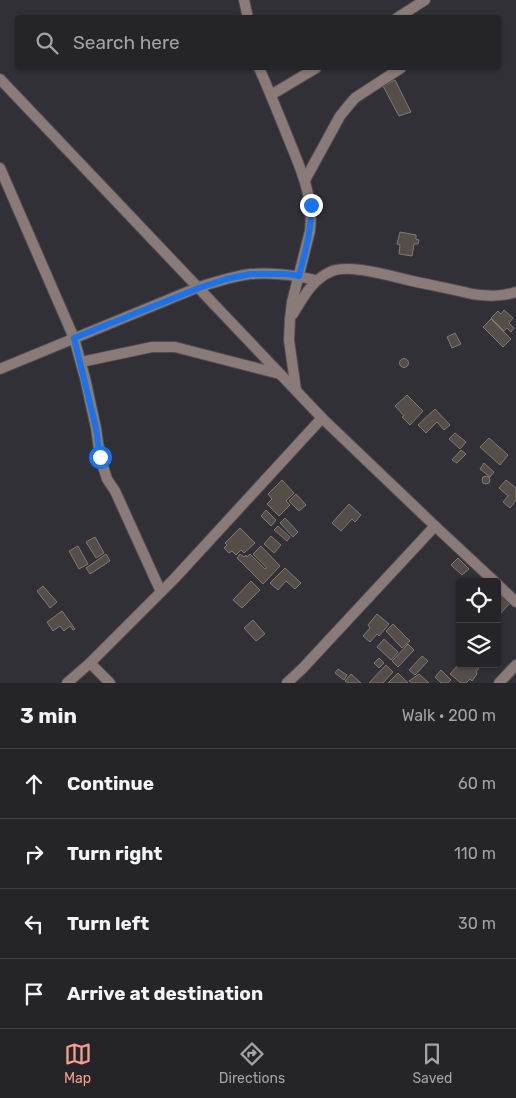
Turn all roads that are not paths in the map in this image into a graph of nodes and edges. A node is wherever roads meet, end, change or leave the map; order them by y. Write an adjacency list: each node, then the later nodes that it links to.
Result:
1 (244, 0): 3 (street)
2 (425, 0): 4 (street)
3 (247, 15)
4 (402, 15)
5 (260, 70): 9 (street)
6 (313, 70): 9 (street)
7 (398, 70): 11 (street)
8 (0, 79): 14 (street)
9 (271, 96): 11 (street)
10 (0, 168): 17 (street)
11 (305, 180): 12 (street)
12 (299, 276): 13 (street); 14 (street); 16 (street)
13 (316, 280): 15 (street); 16 (street)
14 (199, 288): 17 (street); 20 (street)
15 (516, 292)
16 (290, 319): 21 (street)
17 (74, 338): 18 (street); 19 (street)
18 (81, 362): 20 (street); 26 (street)
19 (0, 369)
20 (281, 374): 21 (street)
21 (296, 390): 22 (street)
22 (322, 418): 23 (street); 26 (street)
23 (435, 526): 24 (street); 32 (street)
24 (491, 578)
25 (501, 588): 27 (street)
26 (161, 592): 28 (street)
27 (516, 602)
28 (90, 663): 30 (street); 31 (street)
29 (516, 664): 33 (street)
30 (67, 683)
31 (110, 683)
32 (287, 683)
33 (499, 683)

